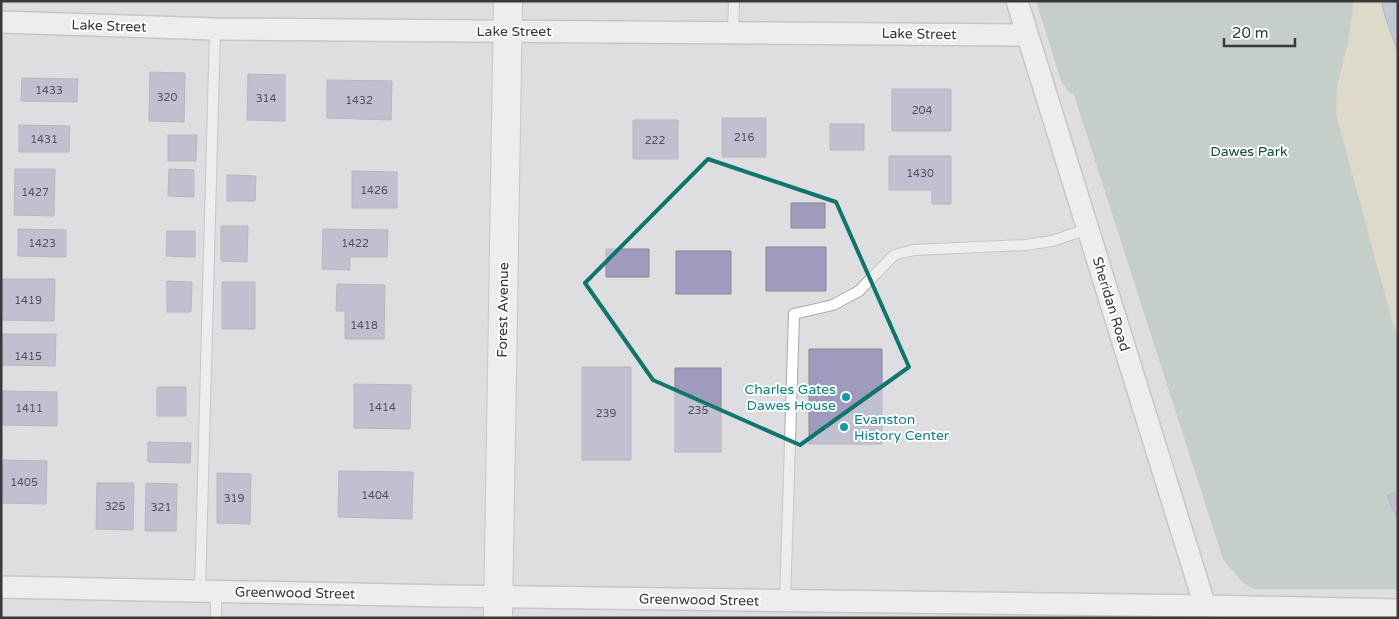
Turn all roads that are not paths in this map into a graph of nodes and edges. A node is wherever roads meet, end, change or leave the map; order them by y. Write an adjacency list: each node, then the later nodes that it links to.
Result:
1 (508, 1): 6 (main road, Forest Avenue)
2 (734, 1): 7 (lane)
3 (1017, 1): 8 (street, Sheridan Road)
4 (1, 22): 5 (street, Lake Street)
5 (215, 29): 6 (street, Lake Street); 11 (lane)
6 (508, 30): 7 (street, Lake Street); 14 (main road, Forest Avenue)
7 (733, 32): 8 (street, Lake Street)
8 (1027, 35): 9 (street, Sheridan Road)
9 (1088, 229): 12 (lane); 13 (street, Sheridan Road)
10 (1, 587): 11 (street, Greenwood Street)
11 (208, 591): 14 (street, Greenwood Street); 16 (lane)
12 (785, 601): 13 (street, Greenwood Street); 14 (street, Greenwood Street)
13 (1206, 606): 15 (street, Greenwood Street)
14 (498, 608)
15 (1398, 610)
16 (216, 618)

